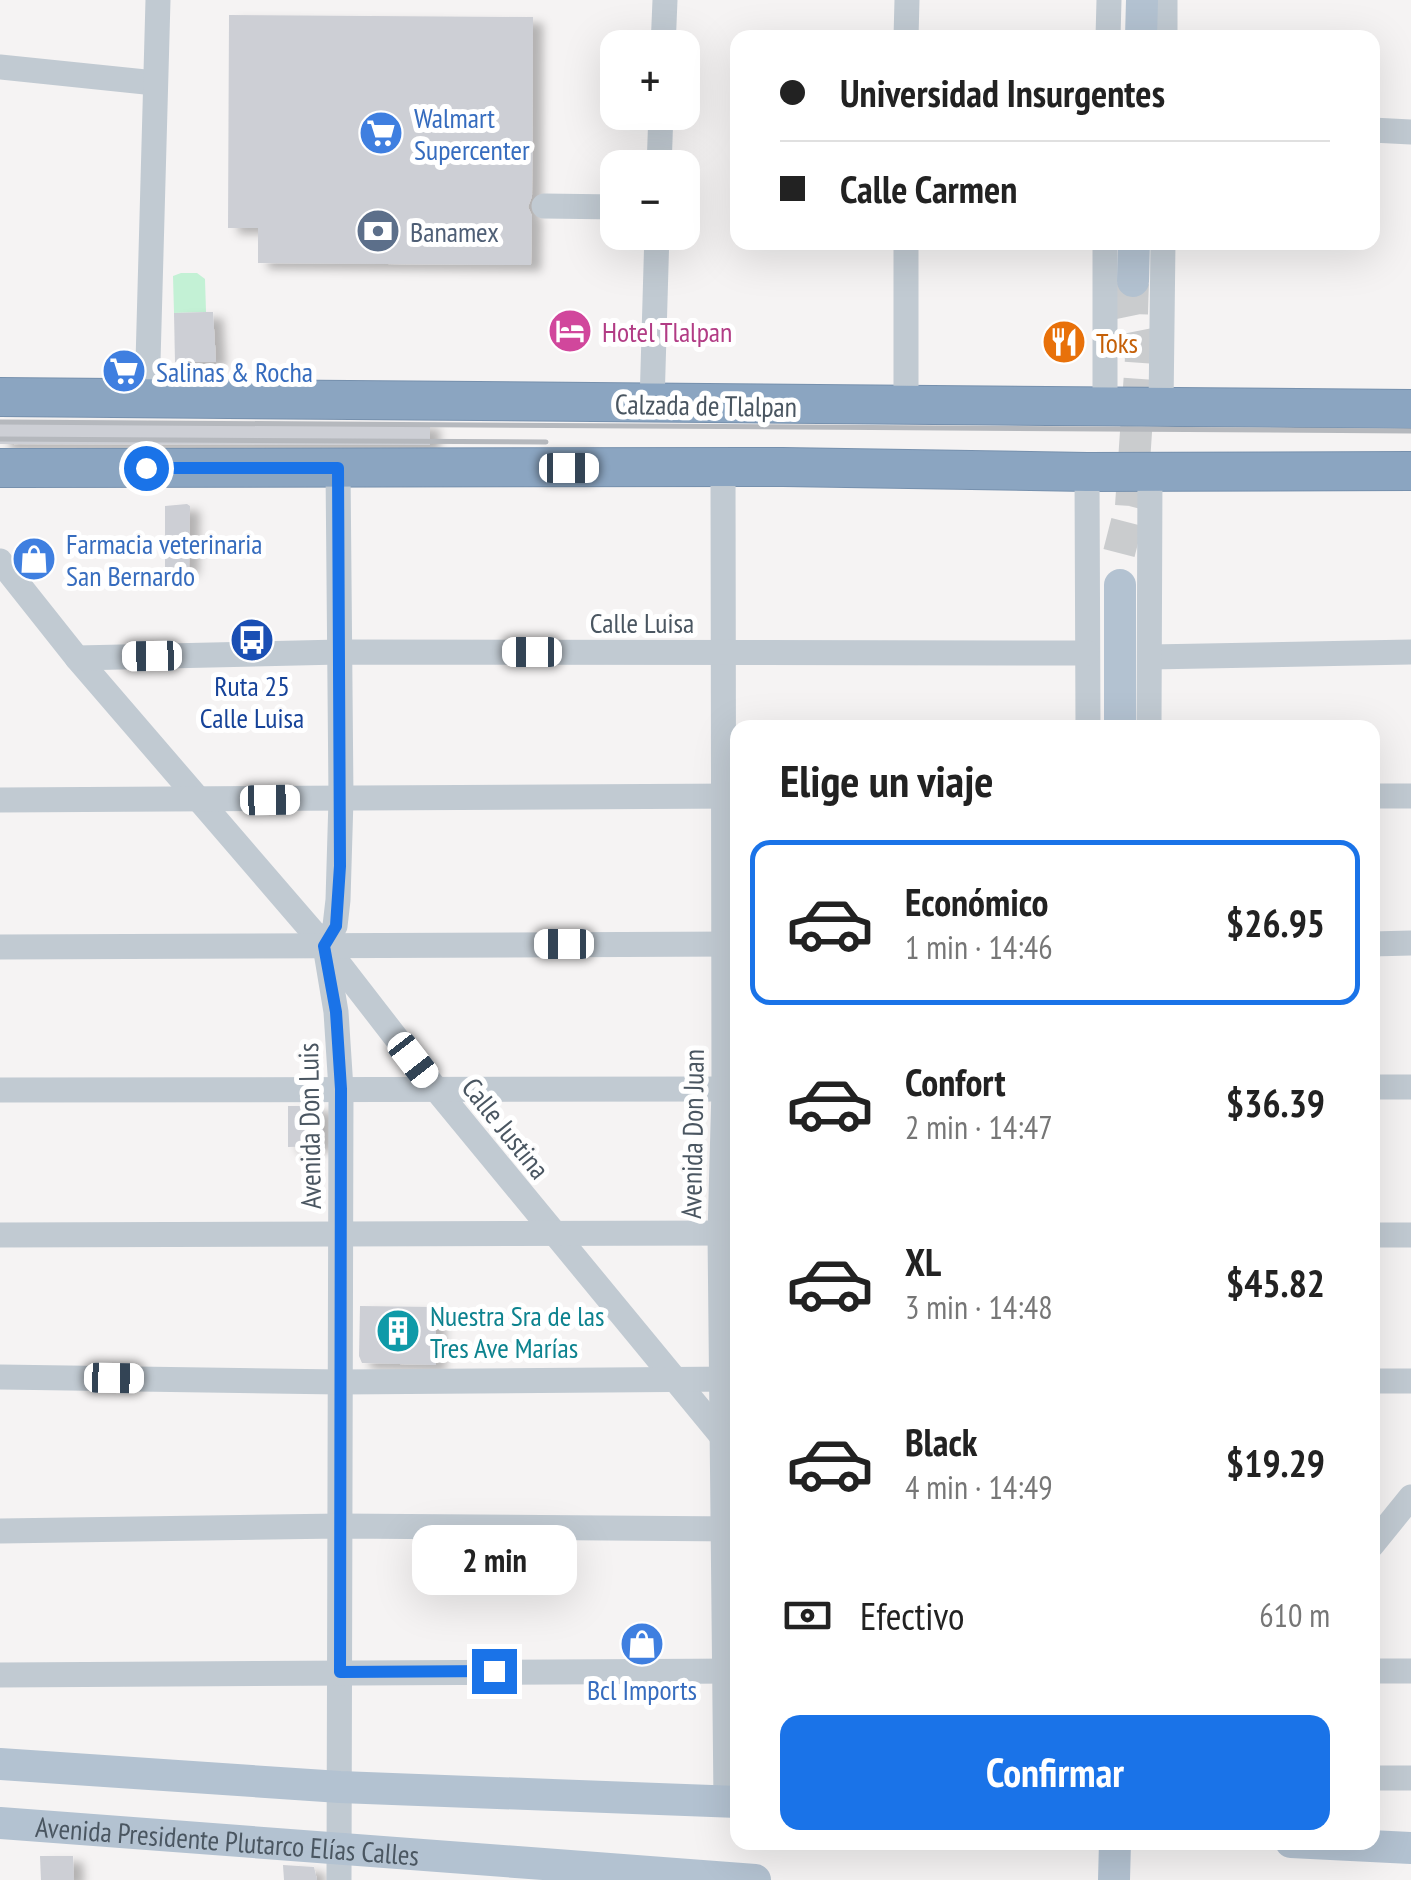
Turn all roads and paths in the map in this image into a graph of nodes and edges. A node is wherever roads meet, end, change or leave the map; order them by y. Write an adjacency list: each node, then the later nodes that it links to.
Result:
1 (158, 0): 13 (street)
2 (664, 0): 7 (street)
3 (907, 0): 8 (street)
4 (1109, 0): 9 (street)
5 (1142, 0): 10 (main road)
6 (1165, 0): 11 (street)
7 (663, 30)
8 (906, 30)
9 (1108, 30)
10 (1141, 30)
11 (1165, 30)
12 (0, 67): 13 (street)
13 (155, 83): 25 (street)
14 (1380, 130): 15 (street)
15 (1411, 132)
16 (544, 206): 17 (street)
17 (600, 207)
18 (657, 250): 26 (street)
19 (906, 250): 28 (street)
20 (1106, 250): 27 (street)
21 (1134, 250): 23 (main road)
22 (1163, 250): 29 (street)
23 (1133, 281)
24 (0, 397): 25 (highway, Calzada de Tlalpan)
25 (147, 398): 26 (highway, Calzada de Tlalpan)
26 (652, 404): 28 (highway, Calzada de Tlalpan)
27 (1105, 406): 28 (highway, Calzada de Tlalpan); 29 (highway, Calzada de Tlalpan)
28 (906, 407)
29 (1161, 407): 30 (highway, Calzada de Tlalpan)
30 (1411, 409)
31 (723, 467): 33 (highway); 35 (highway); 39 (street, Avenida Don Juan)
32 (0, 468): 33 (highway)
33 (338, 468): 40 (street, Avenida Don Luis)
34 (1411, 471): 36 (highway)
35 (1087, 472): 36 (highway); 42 (street)
36 (1150, 472): 43 (street)
37 (0, 561): 44 (street, Calle Justina)
38 (1120, 585): 46 (main road)
39 (724, 651): 40 (street, Calle Luisa); 42 (street, Calle Luisa); 48 (street, Avenida Don Juan)
40 (340, 652): 44 (street, Calle Luisa); 52 (street, Avenida Don Luis)
41 (1411, 652): 43 (street)
42 (1087, 653): 45 (street)
43 (1150, 657): 47 (street)
44 (77, 658): 54 (street, Calle Justina)
45 (1088, 720)
46 (1120, 720)
47 (1149, 720)
48 (730, 775)
49 (730, 796): 52 (street)
50 (1380, 796): 51 (street)
51 (1411, 796)
52 (341, 799): 54 (street); 59 (street, Avenida Don Luis)
53 (0, 800): 54 (street)
54 (198, 800): 59 (street, Calle Justina)
55 (730, 944): 59 (street)
56 (1380, 944): 57 (street)
57 (1411, 944)
58 (0, 946): 59 (street)
59 (324, 946): 62 (street, Calle Justina); 63 (street, Avenida Don Luis)
60 (1380, 1087): 61 (street)
61 (1411, 1087)
62 (435, 1088): 63 (street); 64 (street); 69 (street, Calle Justina)
63 (341, 1089): 65 (street); 68 (street, Avenida Don Luis)
64 (730, 1089)
65 (0, 1090)
66 (730, 1161): 67 (street, Avenida Don Juan)
67 (729, 1233): 69 (street); 75 (street, Avenida Don Juan)
68 (340, 1234): 69 (street); 70 (street); 78 (street, Avenida Don Luis)
69 (554, 1234): 74 (street, Calle Justina)
70 (0, 1235)
71 (1380, 1235): 72 (street)
72 (1411, 1235)
73 (0, 1376): 78 (street)
74 (676, 1379): 75 (street); 78 (street); 79 (street, Calle Justina)
75 (730, 1379)
76 (1380, 1381): 77 (street)
77 (1411, 1381)
78 (340, 1382): 82 (street, Avenida Don Luis)
79 (730, 1446)
80 (1411, 1496): 81 (street)
81 (1391, 1523)
82 (340, 1526): 83 (street); 84 (street); 88 (street, Avenida Don Luis)
83 (730, 1529)
84 (0, 1531)
85 (730, 1671): 88 (street)
86 (1380, 1671): 87 (street)
87 (1411, 1671)
88 (340, 1672): 89 (street); 93 (street, Avenida Don Luis)
89 (0, 1674)
90 (0, 1764): 93 (main road)
91 (1380, 1778): 92 (street)
92 (1411, 1778)
93 (340, 1787): 94 (main road); 96 (street, Avenida Don Luis)
94 (730, 1802)
95 (0, 1823): 96 (main road, Avenida Presidente Plutarco Elías Calles)
96 (339, 1846): 100 (main road, Avenida Presidente Plutarco Elías Calles); 101 (street, Avenida Don Luis)
97 (1380, 1846): 98 (main road)
98 (1411, 1848)
99 (1115, 1850): 102 (main road)
100 (739, 1879)
101 (339, 1880)
102 (1114, 1880)

